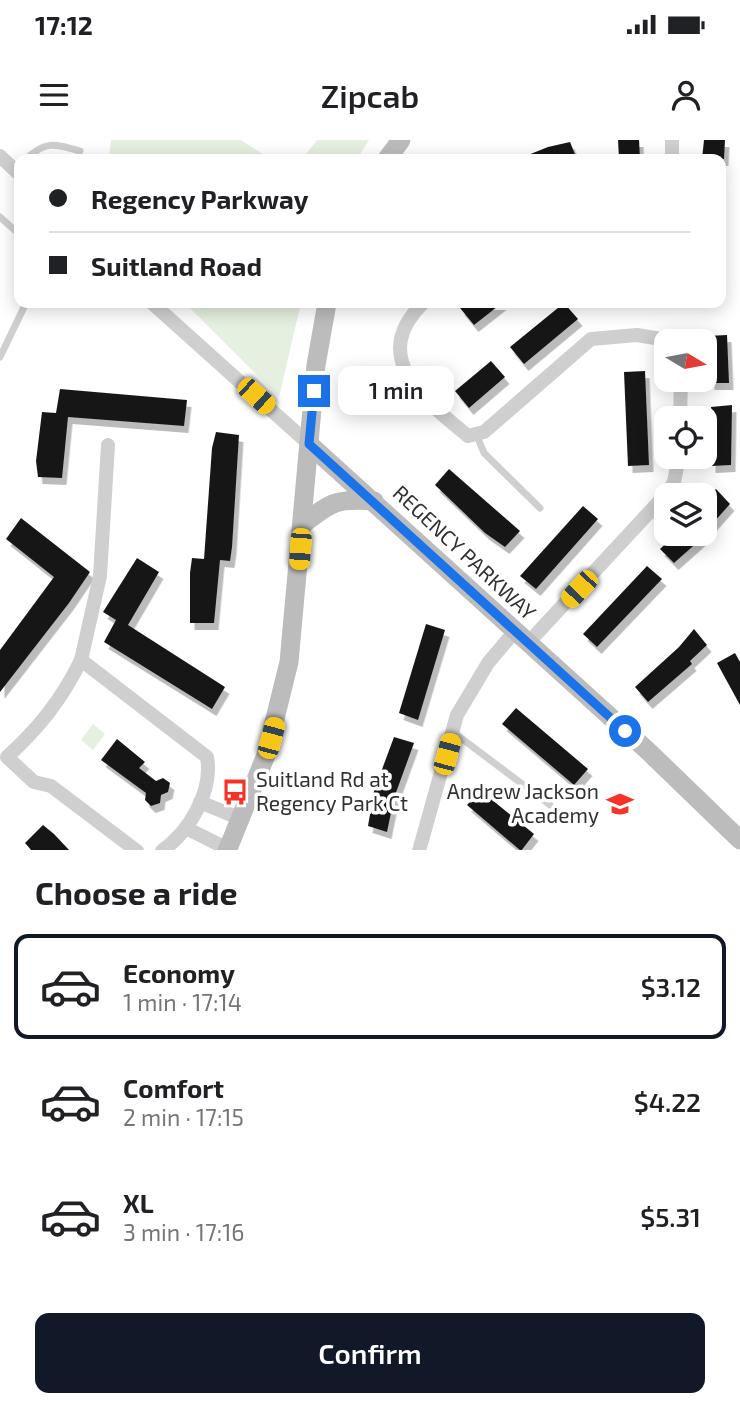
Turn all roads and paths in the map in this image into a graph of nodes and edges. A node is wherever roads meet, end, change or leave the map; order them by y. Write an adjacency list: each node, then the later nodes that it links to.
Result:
1 (80, 151): 2 (lane)
2 (32, 154)
3 (0, 156): 4 (street)
4 (14, 168)
5 (0, 217): 6 (lane)
6 (14, 230)
7 (24, 308): 12 (lane)
8 (158, 308): 14 (street, REGENCY PARKWAY)
9 (326, 308): 14 (main road)
10 (417, 308): 13 (street)
11 (654, 338): 13 (street)
12 (0, 358)
13 (477, 436): 18 (lane)
14 (309, 444): 17 (main road, REGENCY PARKWAY); 19 (main road)
15 (108, 445): 21 (street)
16 (677, 469): 20 (street)
17 (374, 501): 19 (main road); 20 (main road, REGENCY PARKWAY)
18 (540, 508)
19 (302, 525): 25 (main road)
20 (521, 637): 22 (street); 27 (main road, REGENCY PARKWAY)
21 (81, 660): 23 (street); 28 (street)
22 (453, 732): 24 (lane); 31 (street)
23 (200, 802): 25 (street); 26 (street)
24 (550, 805)
25 (241, 819): 30 (main road)
26 (186, 828): 29 (street); 30 (street)
27 (740, 840)
28 (136, 850)
29 (162, 850)
30 (227, 850)
31 (419, 850)

